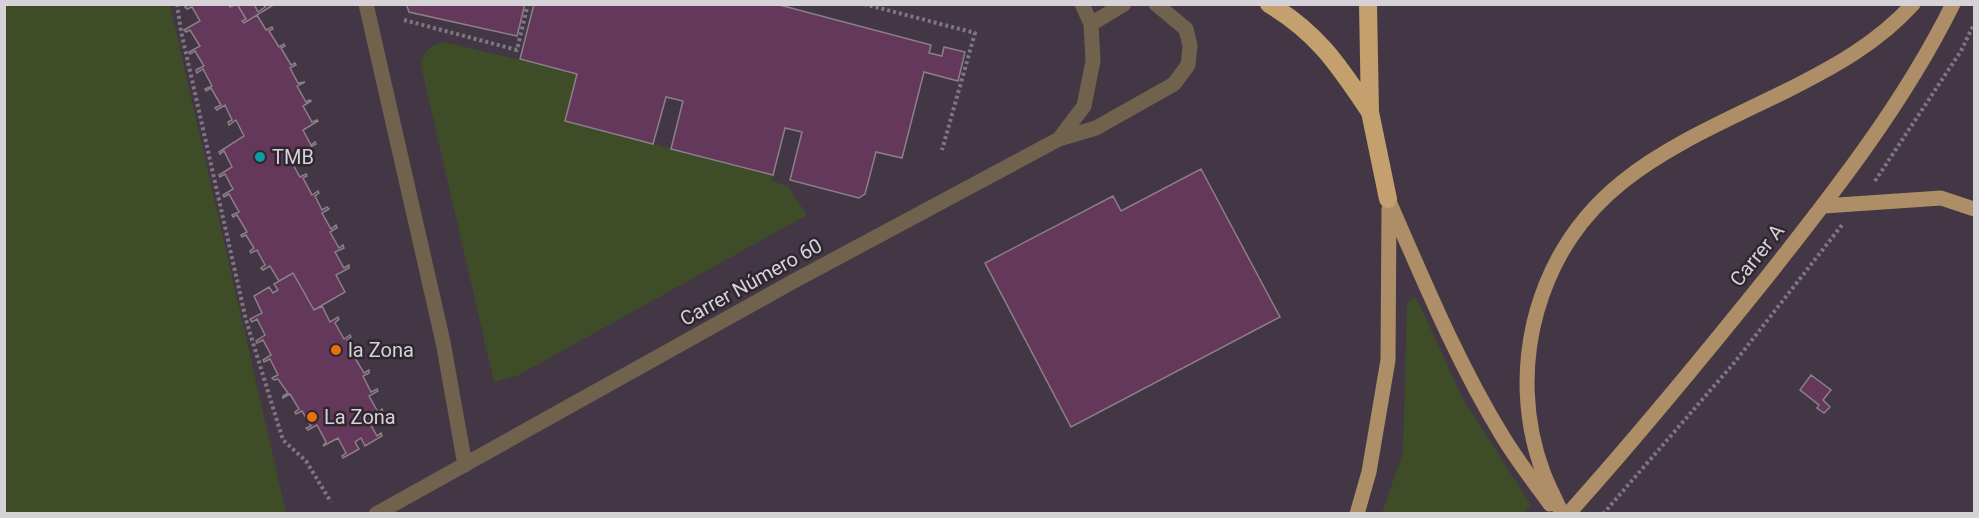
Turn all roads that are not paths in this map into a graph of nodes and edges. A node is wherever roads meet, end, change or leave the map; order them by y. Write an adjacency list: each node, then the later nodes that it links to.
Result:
1 (366, 4): 15 (street)
2 (1082, 4): 9 (street, Carrer Número 60)
3 (1124, 4): 9 (street)
4 (1156, 4): 11 (street, Carrer Número 60)
5 (1269, 4): 10 (highway)
6 (1368, 4): 10 (highway)
7 (1912, 4): 19 (main road)
8 (1953, 4): 13 (main road, Carrer A)
9 (1091, 24): 11 (street, Carrer Número 60)
10 (1370, 112): 12 (highway)
11 (1059, 139): 15 (street, Carrer Número 60)
12 (1388, 199): 17 (main road); 18 (main road)
13 (1824, 206): 14 (main road); 20 (main road, Carrer A)
14 (1974, 209)
15 (465, 465): 16 (street, Carrer Número 60)
16 (376, 513)
17 (1357, 513)
18 (1558, 513)
19 (1562, 513)
20 (1568, 513)

